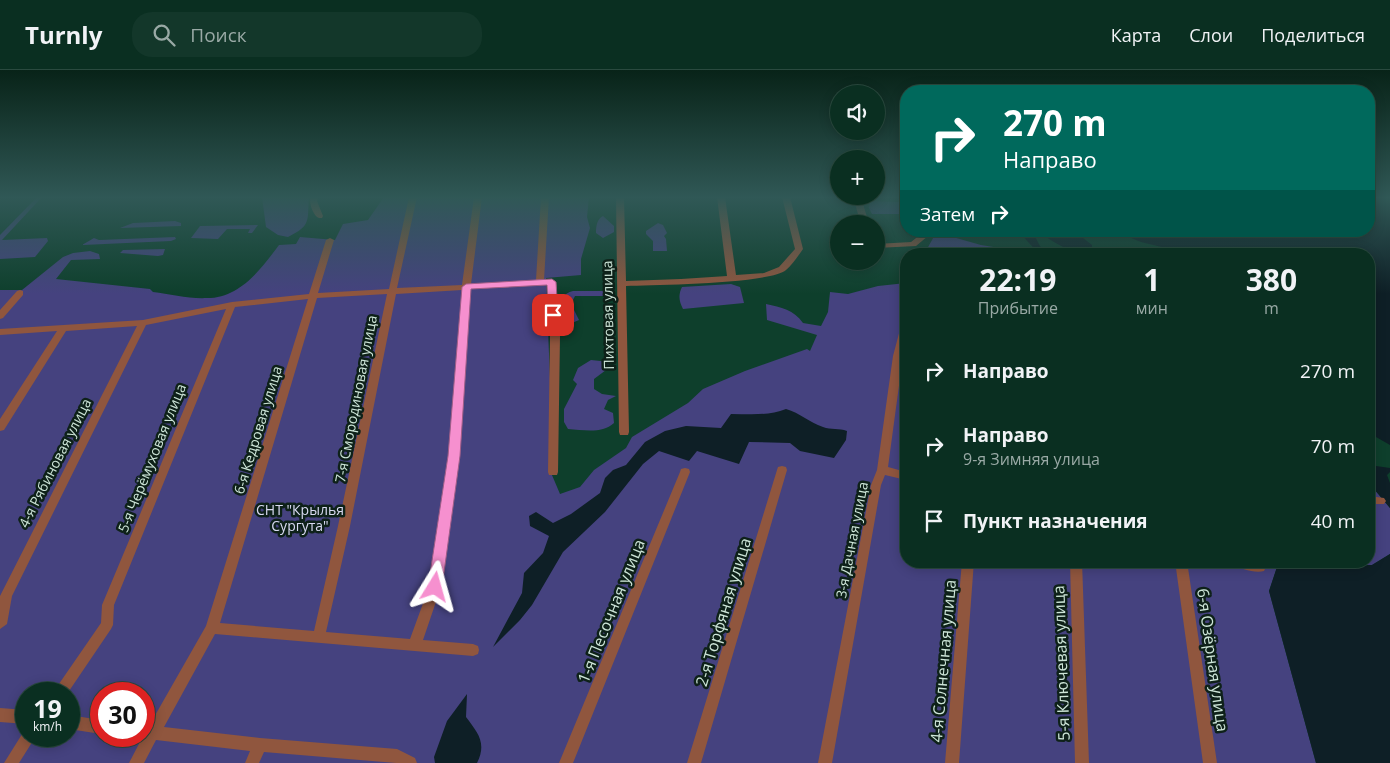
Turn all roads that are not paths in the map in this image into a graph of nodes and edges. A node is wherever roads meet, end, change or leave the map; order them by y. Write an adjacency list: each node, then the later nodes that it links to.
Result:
1 (405, 229): 14 (street, 7-я Смородиновая улица)
2 (474, 229): 13 (street)
3 (543, 229): 11 (street)
4 (621, 229): 12 (street, Пихтовая улица)
5 (725, 229): 10 (street)
6 (794, 229): 10 (street)
7 (922, 237): 9 (street)
8 (330, 240): 16 (street, 6-я Кедровая улица)
9 (885, 246)
10 (732, 279): 12 (street)
11 (540, 283): 13 (street); 27 (street)
12 (622, 284): 24 (street, Пихтовая улица)
13 (466, 287): 14 (street); 36 (street)
14 (391, 290): 16 (street); 35 (street, 7-я Смородиновая улица)
15 (20, 292): 18 (street)
16 (313, 296): 17 (street); 34 (street, 6-я Кедровая улица)
17 (232, 305): 19 (street); 38 (street, 5-я Черёмуховая улица)
18 (0, 316)
19 (143, 323): 20 (street); 33 (street, 4-я Рябиновая улица)
20 (63, 328): 21 (street); 23 (street)
21 (0, 332)
22 (900, 348): 26 (street, 3-я Дачная улица)
23 (0, 427)
24 (624, 432)
25 (782, 470): 51 (street, 2-я Торфяная улица)
26 (882, 470): 29 (street); 52 (street, 3-я Дачная улица)
27 (553, 472)
28 (685, 472): 50 (street, 1-я Песочная улица)
29 (900, 474)
30 (967, 568): 53 (street, 4-я Солнечная улица)
31 (1076, 568): 54 (street, 5-я Ключевая улица)
32 (1181, 568): 55 (street, 6-я Озёрная улица)
33 (1, 622)
34 (212, 628): 35 (street); 41 (street, 6-я Кедровая улица)
35 (319, 635): 36 (street)
36 (414, 646): 37 (street)
37 (474, 650)
38 (67, 682)
39 (0, 715): 40 (street)
40 (15, 716)
41 (155, 723)
42 (155, 734): 43 (street)
43 (260, 745): 48 (street); 49 (street)
44 (22, 747): 46 (street)
45 (143, 747): 47 (street, 6-я Кедровая улица)
46 (11, 763)
47 (136, 763)
48 (252, 763)
49 (410, 763)
50 (566, 763)
51 (694, 763)
52 (825, 763)
53 (952, 763)
54 (1082, 763)
55 (1210, 763)

